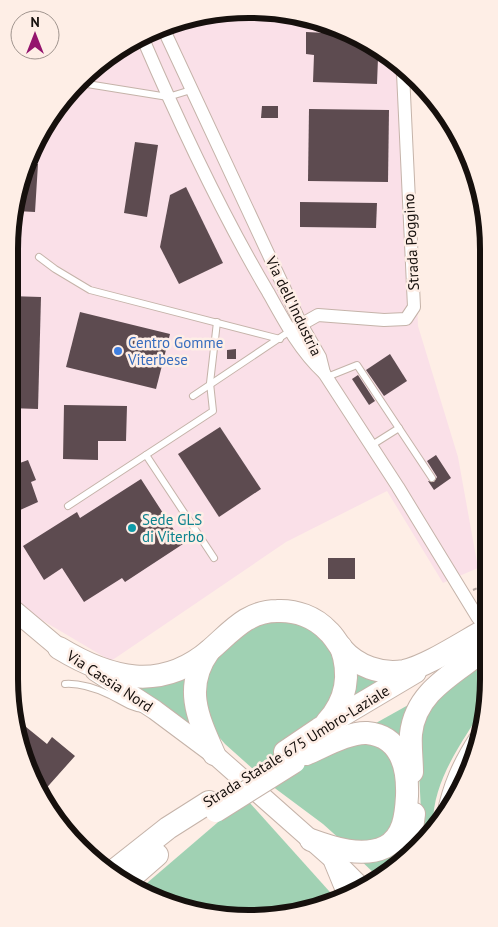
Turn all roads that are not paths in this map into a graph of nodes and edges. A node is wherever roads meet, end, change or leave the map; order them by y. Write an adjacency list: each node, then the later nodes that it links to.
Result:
1 (165, 33): 5 (street, Via dell'Industria)
2 (144, 42): 6 (street, Via dell'Industria)
3 (403, 76): 9 (street, Strada Poggino)
4 (86, 84): 6 (lane)
5 (192, 90): 6 (lane); 9 (street, Via dell'Industria)
6 (168, 97): 9 (street, Via dell'Industria)
7 (39, 256): 8 (lane)
8 (217, 322): 9 (lane); 11 (lane)
9 (291, 331): 10 (street, Via dell'Industria); 11 (lane)
10 (326, 375): 13 (lane); 14 (street)
11 (210, 384): 12 (lane); 15 (lane)
12 (193, 396)
13 (399, 428): 14 (lane); 16 (lane)
14 (372, 446): 20 (street)
15 (146, 455): 17 (lane); 18 (lane)
16 (432, 478)
17 (68, 506)
18 (214, 558)
19 (18, 614): 24 (main road, Via Cassia Nord)
20 (480, 618)
21 (480, 628): 23 (highway)
22 (480, 628): 30 (highway, Strada Statale 675 Umbro-Laziale)
23 (341, 647): 25 (highway); 30 (highway)
24 (59, 648): 25 (highway); 29 (main road, Via Cassia Nord)
25 (210, 650): 33 (highway)
26 (480, 653): 32 (highway, Strada Statale 675 Umbro-Laziale)
27 (480, 653): 37 (highway)
28 (64, 684): 29 (lane)
29 (155, 710): 33 (main road, Via Cassia Nord)
30 (319, 729): 32 (highway, Strada Statale 675 Umbro-Laziale)
31 (470, 746): 34 (street)
32 (295, 756): 35 (highway, Strada Statale 675 Umbro-Laziale, bridge); 36 (highway)
33 (218, 758): 36 (main road, Via Cassia Nord)
34 (448, 796)
35 (212, 806): 39 (highway, Strada Statale 675 Umbro-Laziale); 40 (highway, Strada Statale 675 Umbro-Laziale)
36 (311, 840): 38 (main road, Via Cassia Nord)
37 (410, 845)
38 (335, 860): 41 (main road, Via Cassia Nord); 42 (highway)
39 (117, 868)
40 (132, 878)
41 (357, 883)
42 (346, 888)

